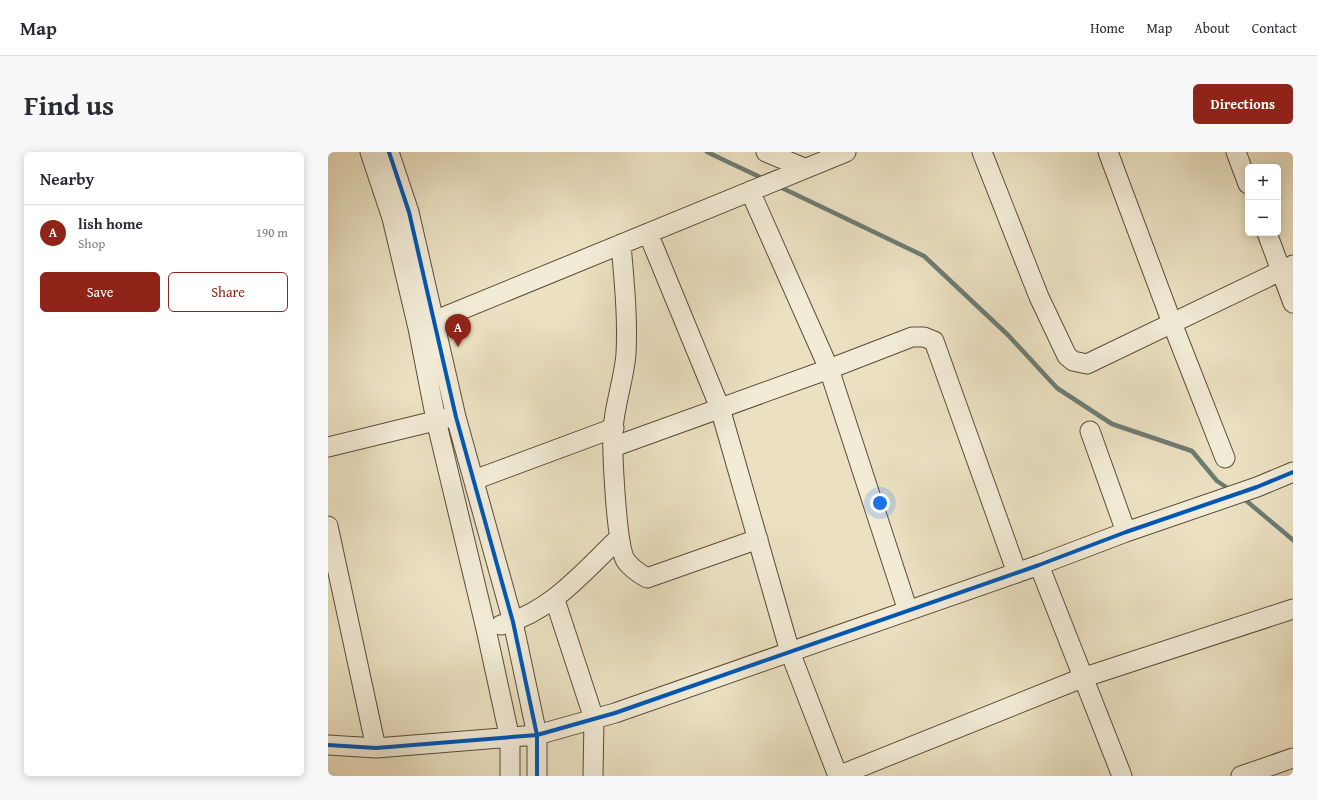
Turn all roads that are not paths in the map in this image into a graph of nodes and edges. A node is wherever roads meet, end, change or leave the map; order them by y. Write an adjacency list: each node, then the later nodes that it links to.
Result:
1 (370, 152): 18 (street)
2 (389, 152): 16 (street)
3 (766, 152): 8 (street)
4 (846, 152): 8 (street)
5 (982, 152): 17 (street)
6 (1108, 152): 17 (street)
7 (1236, 152): 9 (street)
8 (804, 168): 10 (street)
9 (1245, 176)
10 (755, 189): 11 (street); 19 (street)
11 (648, 233): 13 (street); 20 (street)
12 (1269, 236): 14 (street)
13 (621, 244): 16 (street); 23 (street)
14 (1288, 268): 15 (street); 17 (street)
15 (1293, 303)
16 (435, 320): 18 (street); 21 (street)
17 (1172, 323): 27 (street)
18 (418, 328): 22 (street)
19 (829, 369): 20 (street); 35 (street); 38 (street)
20 (720, 408): 25 (street); 33 (street)
21 (456, 417): 22 (street); 29 (street)
22 (436, 420): 26 (street); 40 (street)
23 (614, 428): 25 (street); 29 (street)
24 (1090, 431): 31 (street)
25 (613, 446): 32 (street)
26 (328, 447)
27 (1225, 458)
28 (1293, 472): 31 (street)
29 (474, 480): 39 (street)
30 (328, 526): 47 (street)
31 (1126, 532): 34 (street)
32 (619, 538): 33 (street); 36 (street)
33 (758, 539): 41 (street)
34 (1039, 565): 35 (street); 42 (street)
35 (1016, 573): 38 (street)
36 (555, 600): 39 (street); 43 (street)
37 (1293, 609): 42 (street)
38 (908, 611): 41 (street)
39 (513, 622): 40 (street); 44 (street)
40 (486, 629): 45 (street)
41 (790, 652): 43 (street); 52 (street)
42 (1082, 678): 52 (street); 53 (street)
43 (594, 719): 44 (street); 51 (street)
44 (537, 735): 45 (street); 50 (street)
45 (510, 739): 47 (street); 49 (street)
46 (328, 745): 47 (street)
47 (376, 748)
48 (1293, 758): 54 (street)
49 (510, 776)
50 (537, 776)
51 (593, 776)
52 (838, 776)
53 (1122, 776)
54 (1241, 776)

